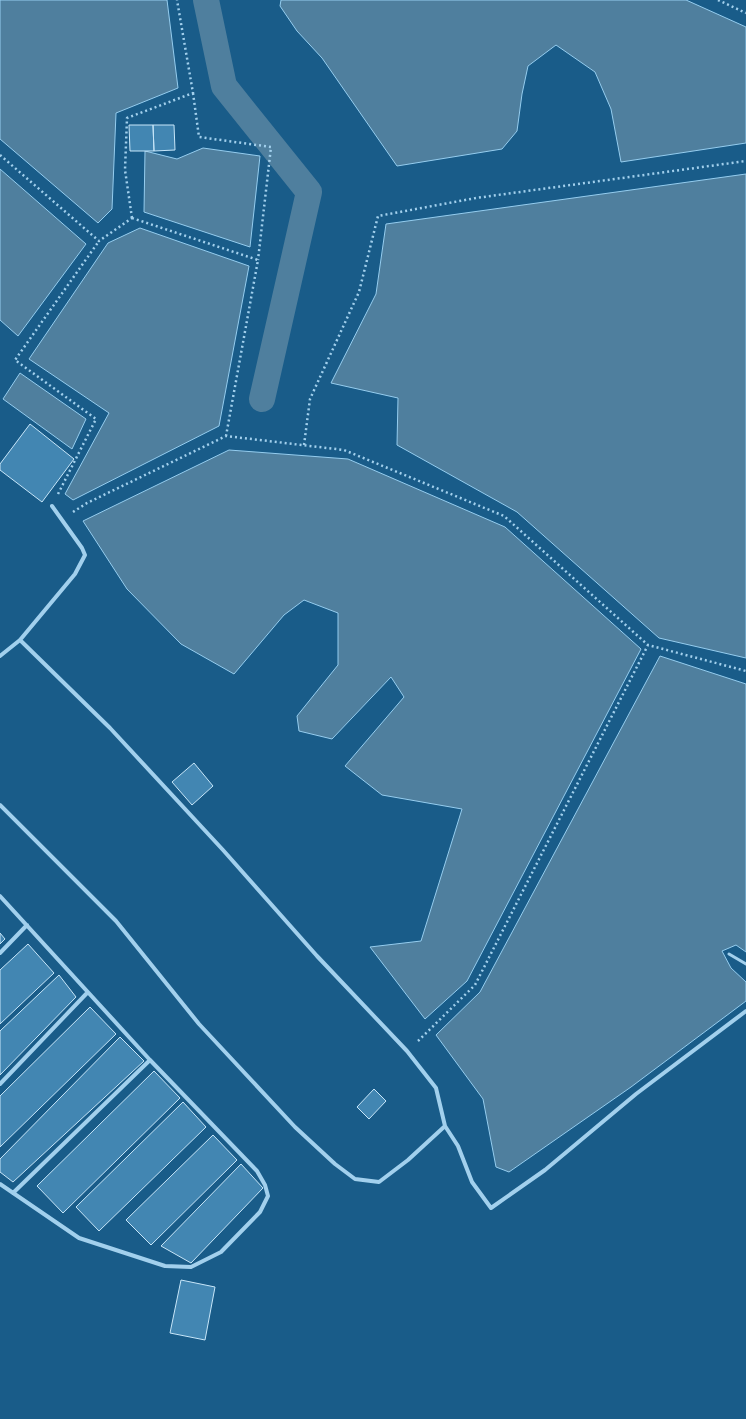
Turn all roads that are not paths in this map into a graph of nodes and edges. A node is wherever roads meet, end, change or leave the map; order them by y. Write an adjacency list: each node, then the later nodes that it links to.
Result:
1 (52, 506): 2 (street)
2 (20, 640): 3 (street); 14 (street)
3 (0, 656)
4 (0, 806): 14 (street)
5 (0, 896): 6 (street)
6 (27, 925): 7 (street); 10 (street)
7 (0, 953)
8 (729, 954): 9 (lane)
9 (746, 964)
10 (87, 993): 12 (street); 13 (street)
11 (746, 1011): 14 (street)
12 (150, 1060): 16 (street); 16 (street)
13 (0, 1084)
14 (445, 1126)
15 (0, 1184): 16 (street)
16 (13, 1193)

